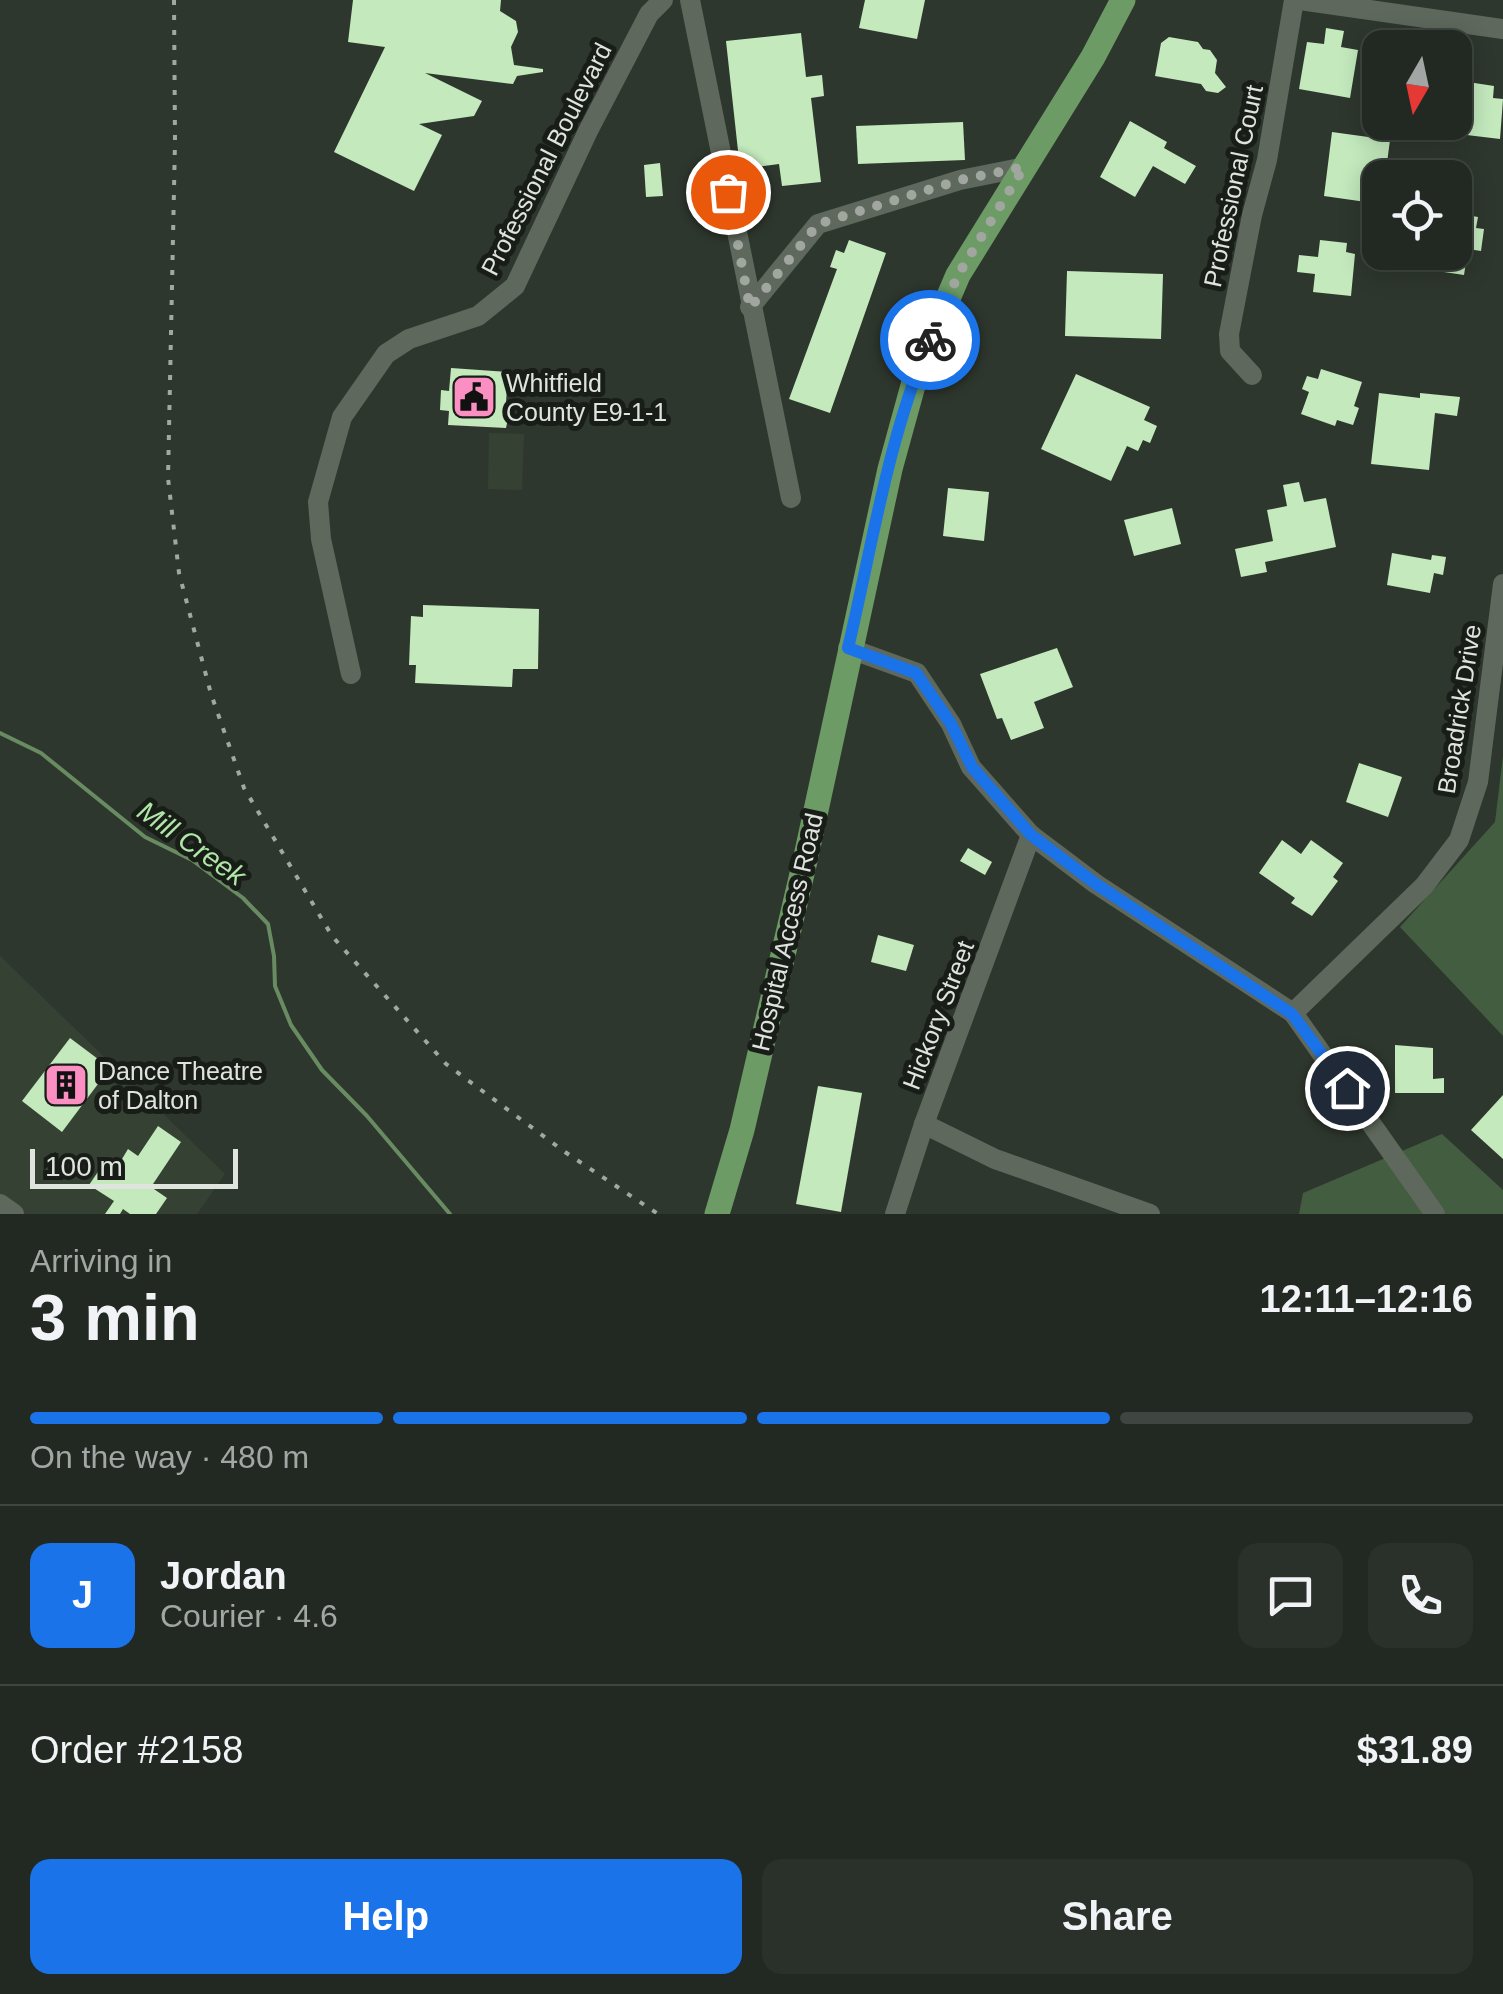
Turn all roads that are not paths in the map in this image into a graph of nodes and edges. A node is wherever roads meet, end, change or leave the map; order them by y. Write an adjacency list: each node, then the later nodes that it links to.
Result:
1 (663, 0): 12 (street, Professional Boulevard)
2 (690, 0): 7 (street)
3 (1124, 0): 6 (main road, Hospital Access Road)
4 (1297, 0): 5 (street); 8 (street, Professional Court)
5 (1503, 29)
6 (1024, 167): 7 (street); 11 (main road, Hospital Access Road)
7 (750, 308): 9 (street)
8 (1252, 375)
9 (791, 498)
10 (1503, 584): 14 (street, Broadrick Drive)
11 (848, 648): 13 (street); 17 (main road, Hospital Access Road)
12 (352, 674)
13 (1031, 835): 14 (street); 15 (street, Hickory Street)
14 (1292, 1014): 21 (street)
15 (924, 1124): 19 (street, Hickory Street); 20 (street)
16 (0, 1204): 18 (street)
17 (720, 1205)
18 (14, 1214)
19 (895, 1214)
20 (1150, 1214)
21 (1435, 1214)

